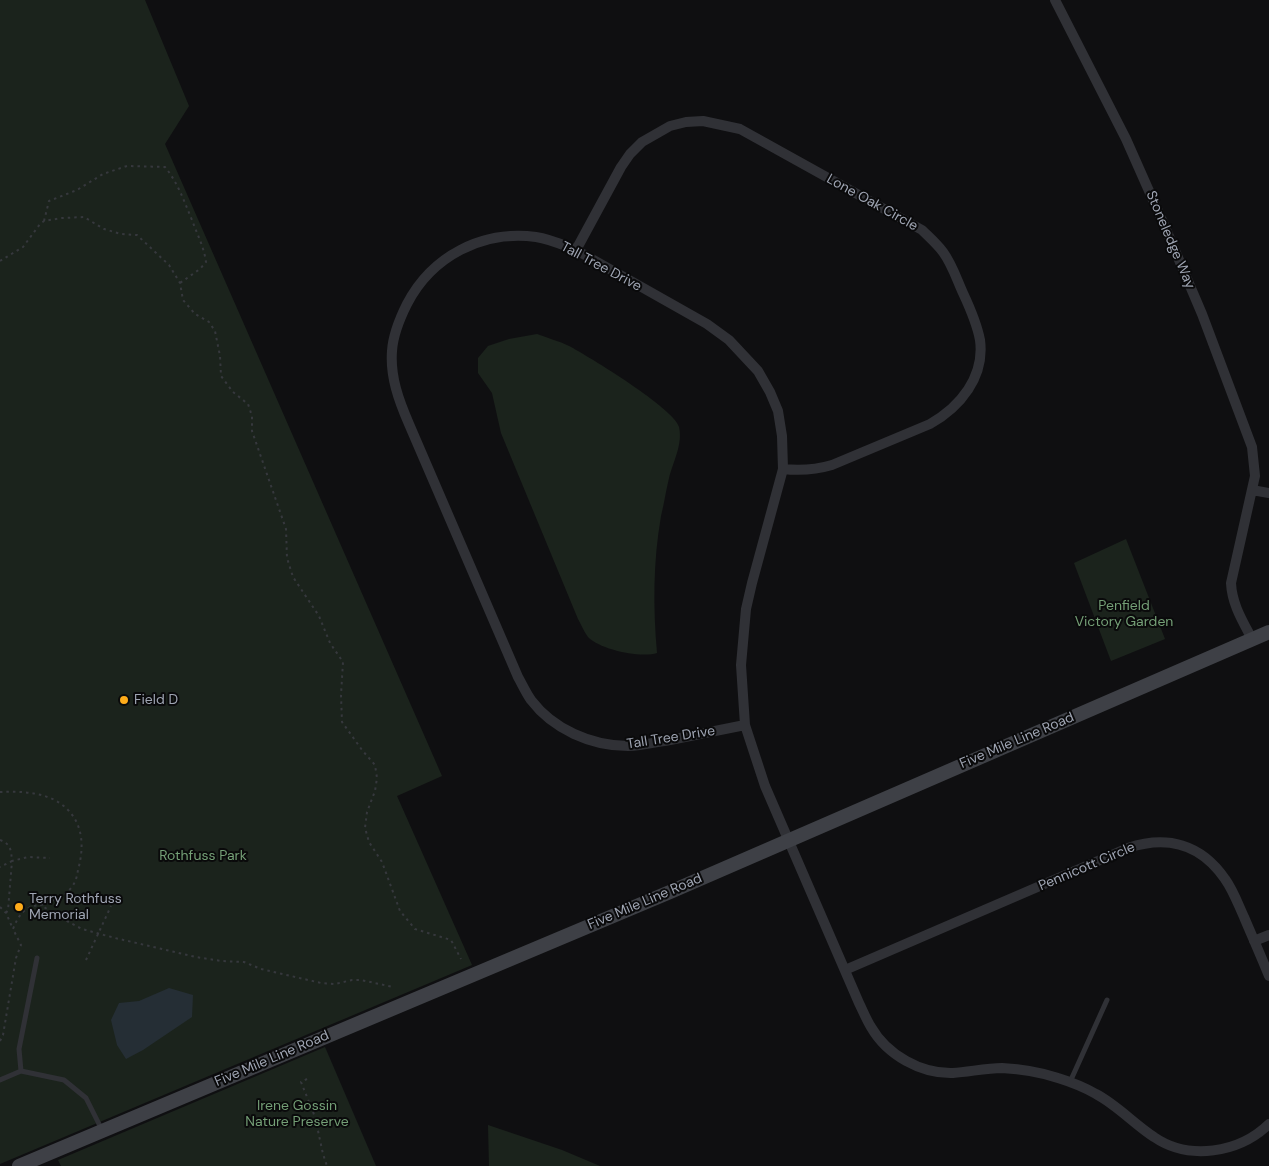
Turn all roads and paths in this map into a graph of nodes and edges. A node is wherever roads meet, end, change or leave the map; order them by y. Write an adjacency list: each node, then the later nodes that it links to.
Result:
1 (1054, 0): 7 (street, Stoneledge Way)
2 (44, 221): 4 (path); 5 (path); 5 (path)
3 (576, 250): 6 (street, Tall Tree Drive); 6 (street, Lone Oak Circle); 11 (street, Tall Tree Drive)
4 (0, 261)
5 (180, 282): 27 (path)
6 (783, 469): 11 (street, Tall Tree Drive)
7 (1252, 490): 8 (street); 10 (street, Stoneledge Way)
8 (1269, 493)
9 (1269, 632): 10 (main road, Five Mile Line Road)
10 (1252, 639): 14 (main road, Five Mile Line Road)
11 (745, 725): 14 (street, Tall Tree Drive)
12 (0, 792): 18 (path)
13 (0, 840): 16 (path)
14 (788, 840): 29 (street); 39 (main road, Five Mile Line Road)
15 (50, 858): 16 (path)
16 (12, 861): 17 (path); 21 (path)
17 (0, 867)
18 (41, 904): 22 (path); 23 (path)
19 (111, 906): 23 (path)
20 (0, 907): 21 (path)
21 (6, 913): 22 (path)
22 (13, 929): 33 (path)
23 (98, 934): 28 (path); 31 (path)
24 (1269, 935): 25 (street)
25 (1254, 941): 29 (street, Pennicott Circle); 30 (street, Pennicott Circle)
26 (37, 958): 34 (lane)
27 (461, 959)
28 (86, 960)
29 (845, 970): 37 (street)
30 (1269, 976)
31 (393, 987)
32 (1107, 1000): 37 (lane)
33 (0, 1041)
34 (21, 1071): 36 (lane); 39 (lane)
35 (307, 1079): 41 (path)
36 (0, 1080)
37 (1070, 1082): 38 (street)
38 (1269, 1124)
39 (102, 1131): 40 (main road, Five Mile Line Road)
40 (19, 1166)
41 (327, 1166)

